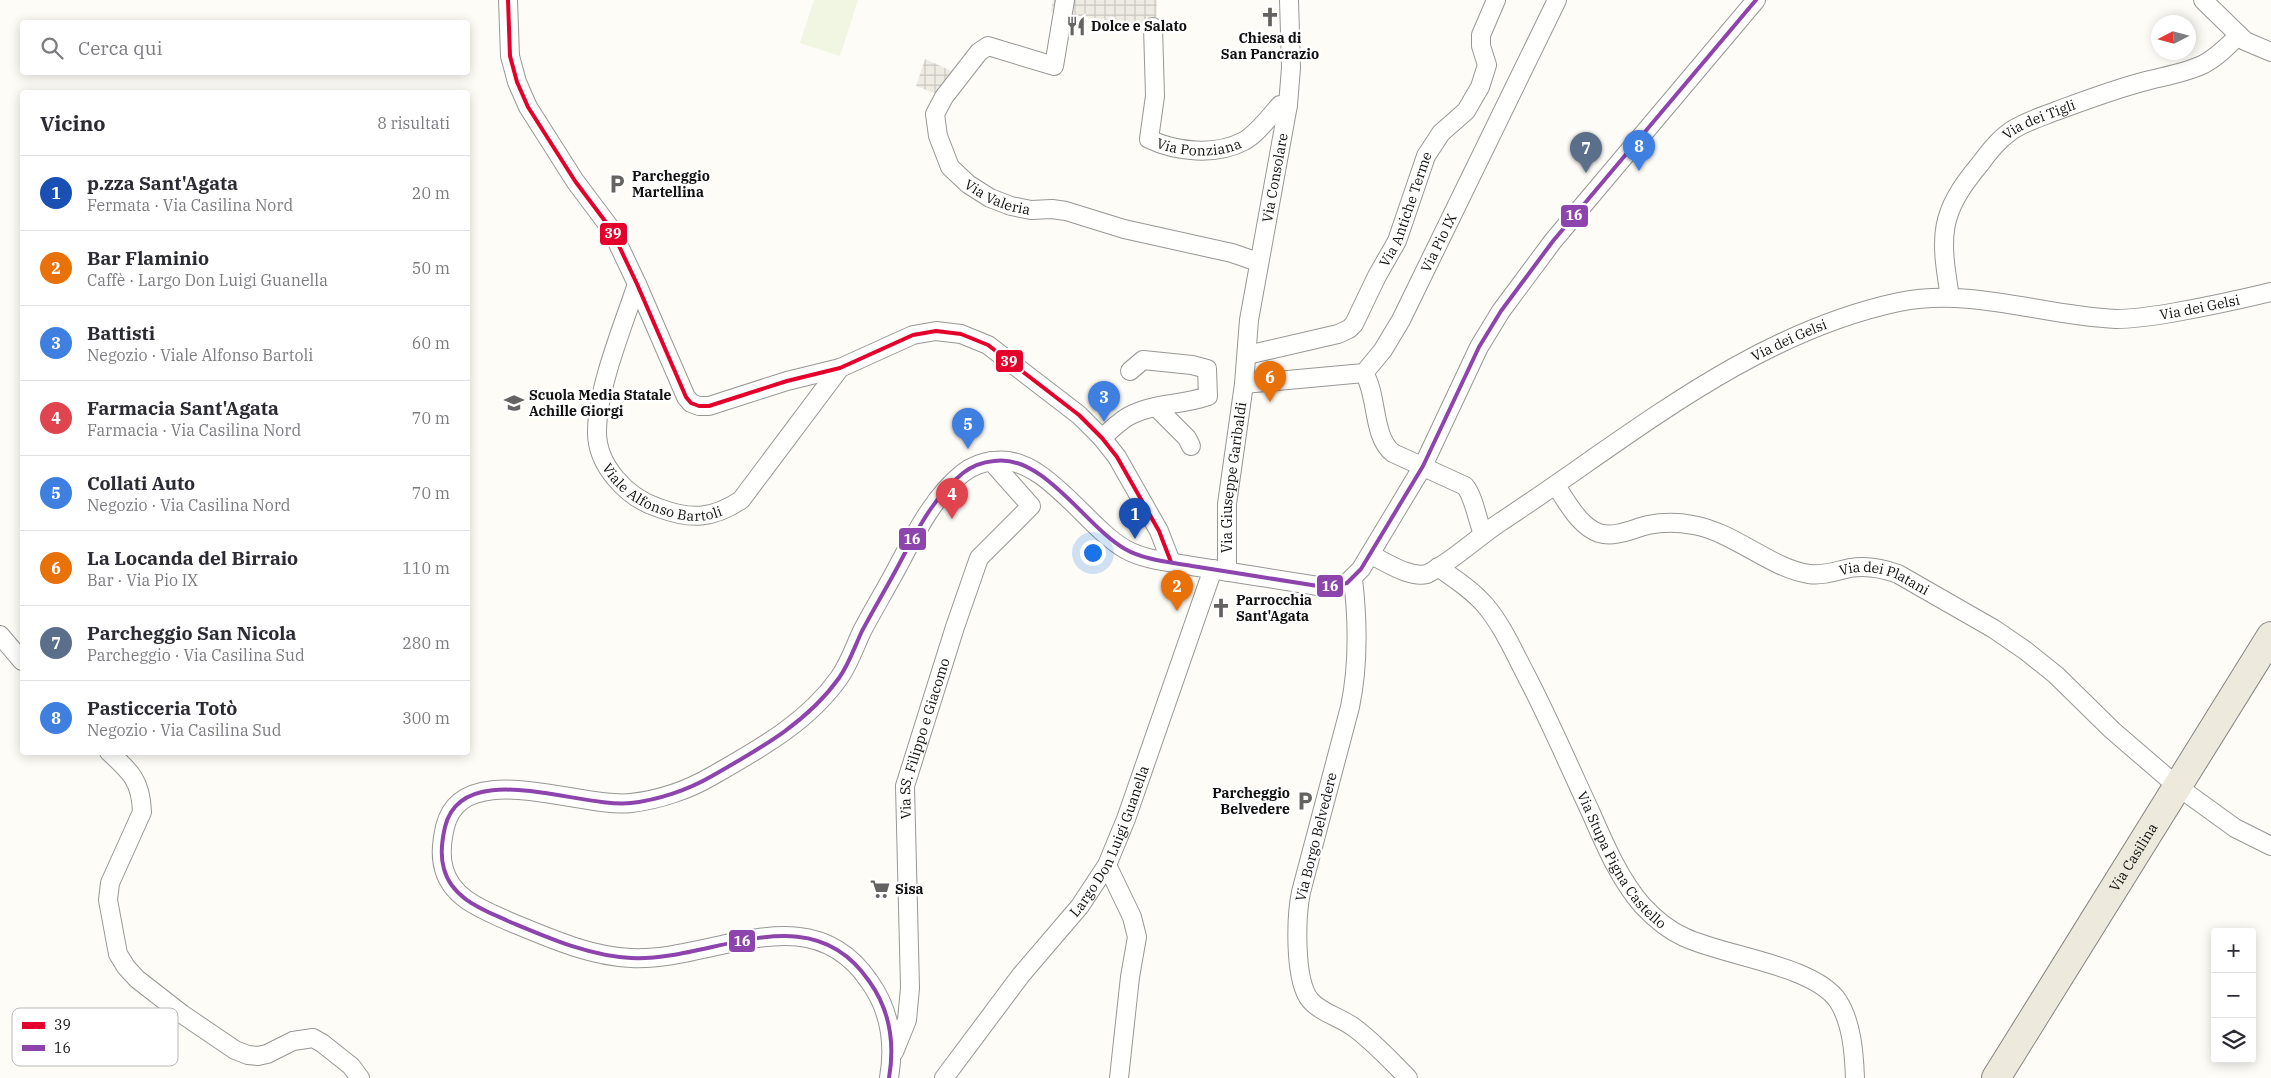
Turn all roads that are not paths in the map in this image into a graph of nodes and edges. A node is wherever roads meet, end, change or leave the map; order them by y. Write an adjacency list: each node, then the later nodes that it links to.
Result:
1 (508, 0): 13 (street, Viale Alfonso Bartoli)
2 (1065, 0): 12 (street, Via Valeria)
3 (1289, 0): 11 (street, Via Consolare)
4 (1496, 0): 16 (street, Via Antiche Terme)
5 (1557, 0): 19 (street, Via Pio IX)
6 (1756, 0): 25 (street)
7 (2203, 0): 9 (street)
8 (1153, 27): 11 (street, Via Ponziana)
9 (2239, 36): 10 (street); 15 (street, Via dei Tigli)
10 (2271, 52)
11 (1288, 105): 12 (street, Via Consolare)
12 (1258, 262): 16 (street, Via Consolare)
13 (637, 284): 17 (street, Viale Alfonso Bartoli); 17 (street, Viale Alfonso Bartoli)
14 (2271, 292): 15 (street, Via dei Gelsi)
15 (1950, 298): 26 (street, Via dei Gelsi)
16 (1246, 355): 20 (street, Via Giuseppe Garibaldi)
17 (840, 368): 22 (street, Viale Alfonso Bartoli)
18 (1130, 371): 21 (street)
19 (1364, 373): 20 (street); 25 (street)
20 (1244, 384): 31 (street, Via Giuseppe Garibaldi)
21 (1156, 407): 22 (street); 23 (street)
22 (1102, 438): 29 (street, Viale Alfonso Bartoli)
23 (1191, 446)
24 (991, 461): 29 (street); 42 (street, Via SS. Filippo e Giacomo); 42 (street)
25 (1423, 466): 27 (street); 28 (street)
26 (1556, 486): 27 (street, Via dei Gelsi); 37 (street, Via dei Platani)
27 (1483, 534): 30 (street, Via dei Gelsi)
28 (1371, 555): 30 (street, Via dei Gelsi); 32 (street)
29 (1171, 562): 31 (street)
30 (1438, 567): 48 (street, Via Stupa Pigna Castello)
31 (1220, 571): 32 (street); 39 (street, Largo Don Luigi Guanella)
32 (1352, 579): 47 (street, Via Borgo Belvedere)
33 (0, 635): 35 (street)
34 (2271, 636): 37 (main road, Via Casilina)
35 (20, 659)
36 (112, 755): 40 (street)
37 (2177, 786): 38 (street, Via dei Platani); 49 (main road, Via Casilina)
38 (2271, 846)
39 (1107, 865): 45 (street, Largo Don Luigi Guanella); 46 (street)
40 (174, 1008)
41 (178, 1011): 43 (street)
42 (893, 1055): 44 (street)
43 (360, 1078)
44 (889, 1078)
45 (944, 1078)
46 (1119, 1078)
47 (1408, 1078)
48 (1855, 1078)
49 (1996, 1078)

